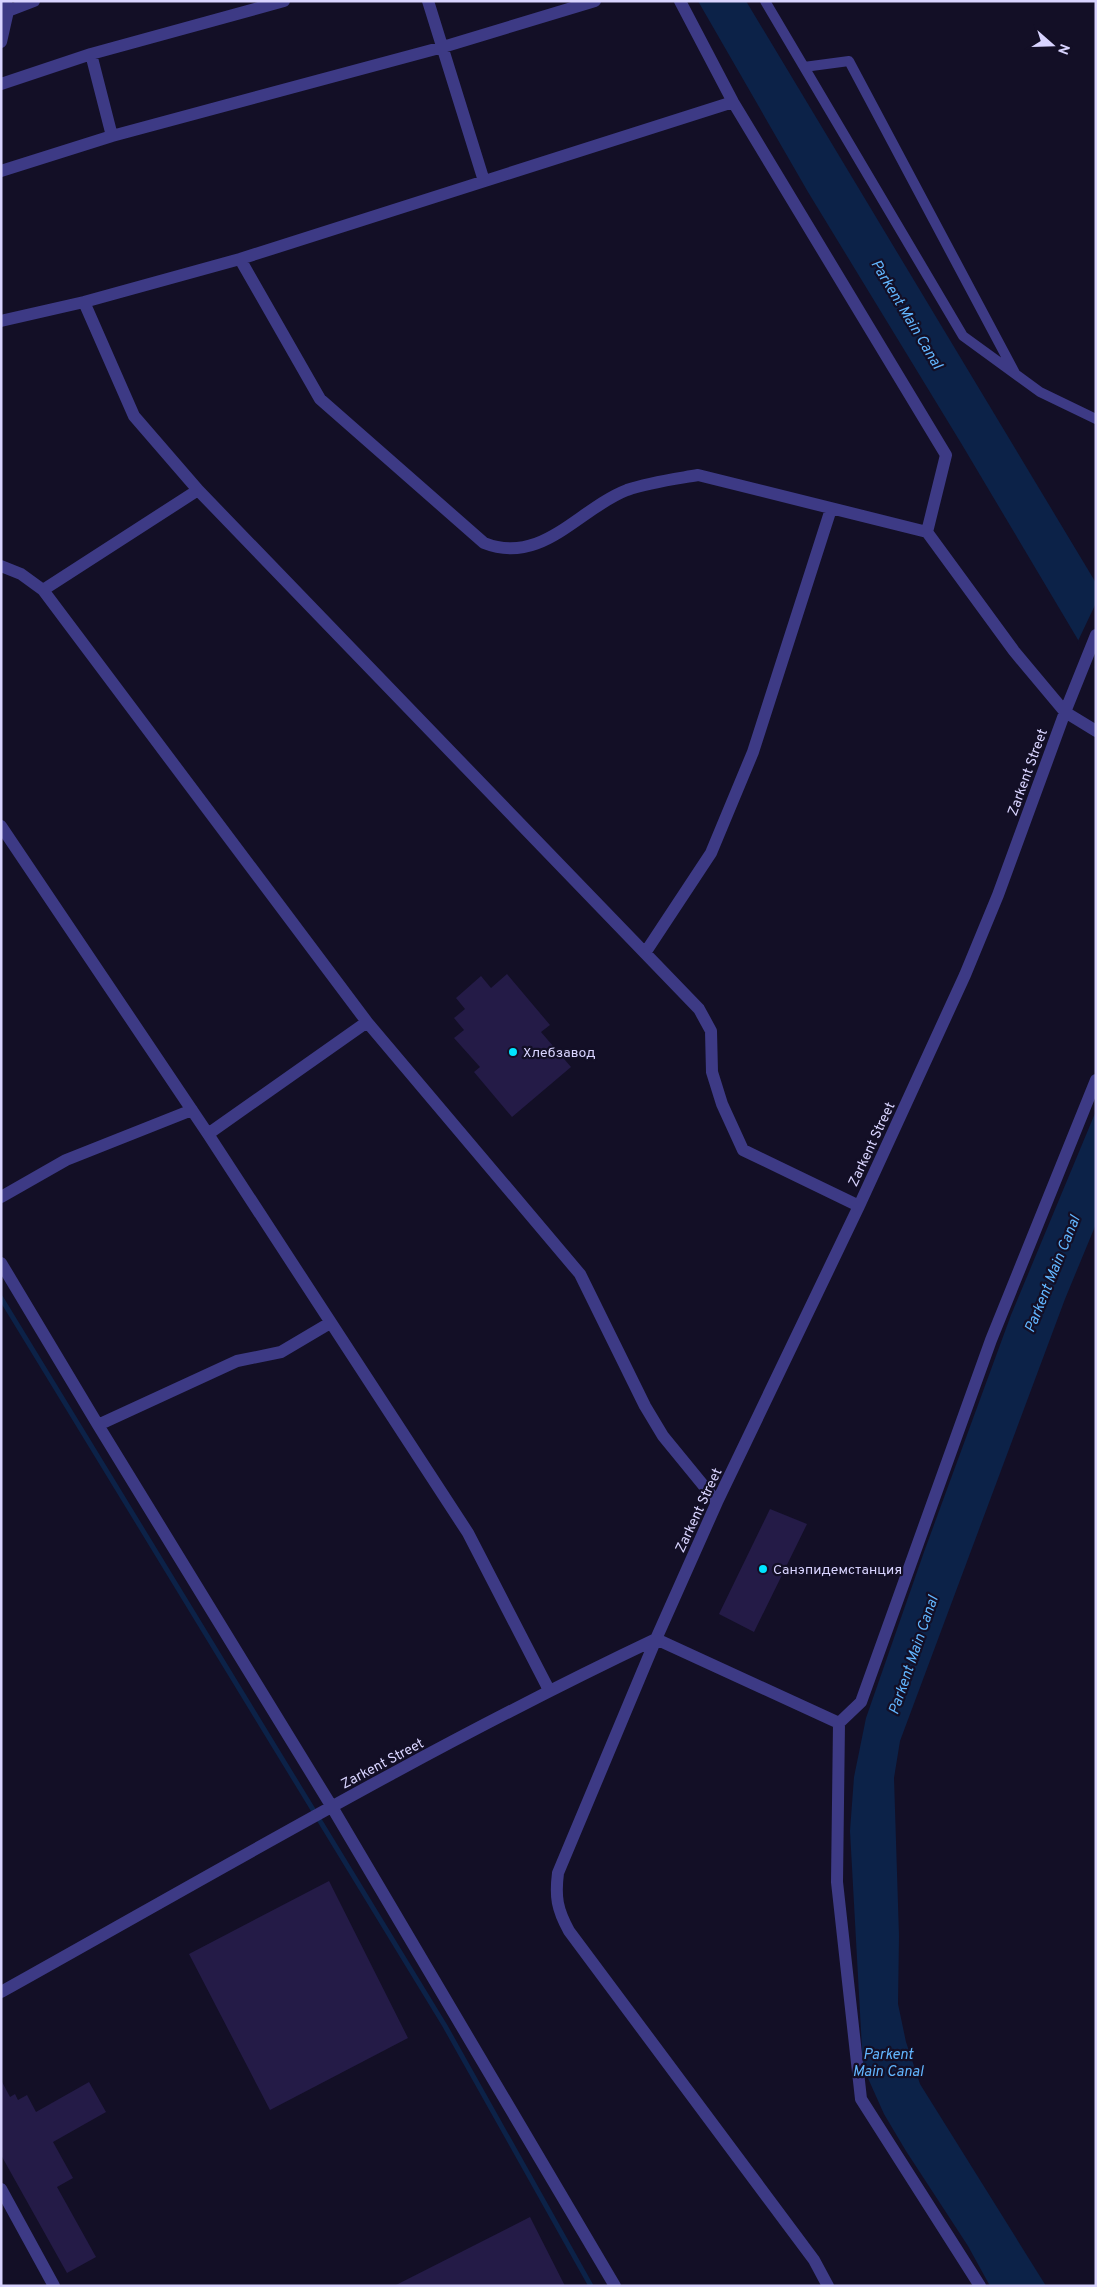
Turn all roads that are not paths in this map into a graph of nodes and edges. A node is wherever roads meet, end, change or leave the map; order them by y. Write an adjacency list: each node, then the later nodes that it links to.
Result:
1 (34, 1): 7 (street)
2 (284, 1): 10 (street)
3 (428, 1): 9 (street)
4 (595, 1): 9 (street)
5 (680, 1): 13 (street)
6 (766, 1): 11 (lane)
7 (7, 6): 8 (street)
8 (1, 42)
9 (443, 47): 14 (street); 16 (street)
10 (91, 54): 12 (street); 14 (street)
11 (804, 67): 20 (lane); 20 (lane)
12 (1, 84)
13 (733, 102): 16 (street); 24 (street)
14 (112, 136): 15 (street)
15 (1, 171)
16 (484, 181): 17 (street)
17 (240, 259): 18 (street); 23 (street)
18 (84, 302): 19 (street); 22 (street)
19 (1, 321)
20 (1017, 376): 21 (lane)
21 (1096, 419)
22 (198, 490): 26 (street); 31 (street)
23 (831, 509): 24 (street); 31 (street)
24 (927, 532): 28 (street)
25 (1, 566): 26 (street)
26 (43, 590): 32 (street)
27 (1096, 635): 28 (street, Zarkent Street)
28 (1065, 712): 29 (street); 37 (street, Zarkent Street)
29 (1096, 731)
30 (1, 826): 34 (street)
31 (645, 953): 37 (street)
32 (368, 1022): 35 (street); 41 (street)
33 (1096, 1080): 44 (street)
34 (192, 1110): 35 (street); 36 (street)
35 (208, 1134): 39 (street)
36 (1, 1197)
37 (859, 1206): 41 (street, Zarkent Street)
38 (1, 1263): 40 (street)
39 (330, 1323): 40 (street); 43 (street)
40 (98, 1425): 45 (street)
41 (717, 1502): 42 (street, Zarkent Street)
42 (656, 1639): 43 (street, Zarkent Street); 44 (street); 50 (street)
43 (549, 1690): 45 (street, Zarkent Street)
44 (839, 1723): 51 (street)
45 (328, 1810): 46 (street, Zarkent Street); 49 (street)
46 (1, 1992)
47 (1, 2189): 48 (street)
48 (54, 2286)
49 (615, 2286)
50 (828, 2286)
51 (980, 2286)

